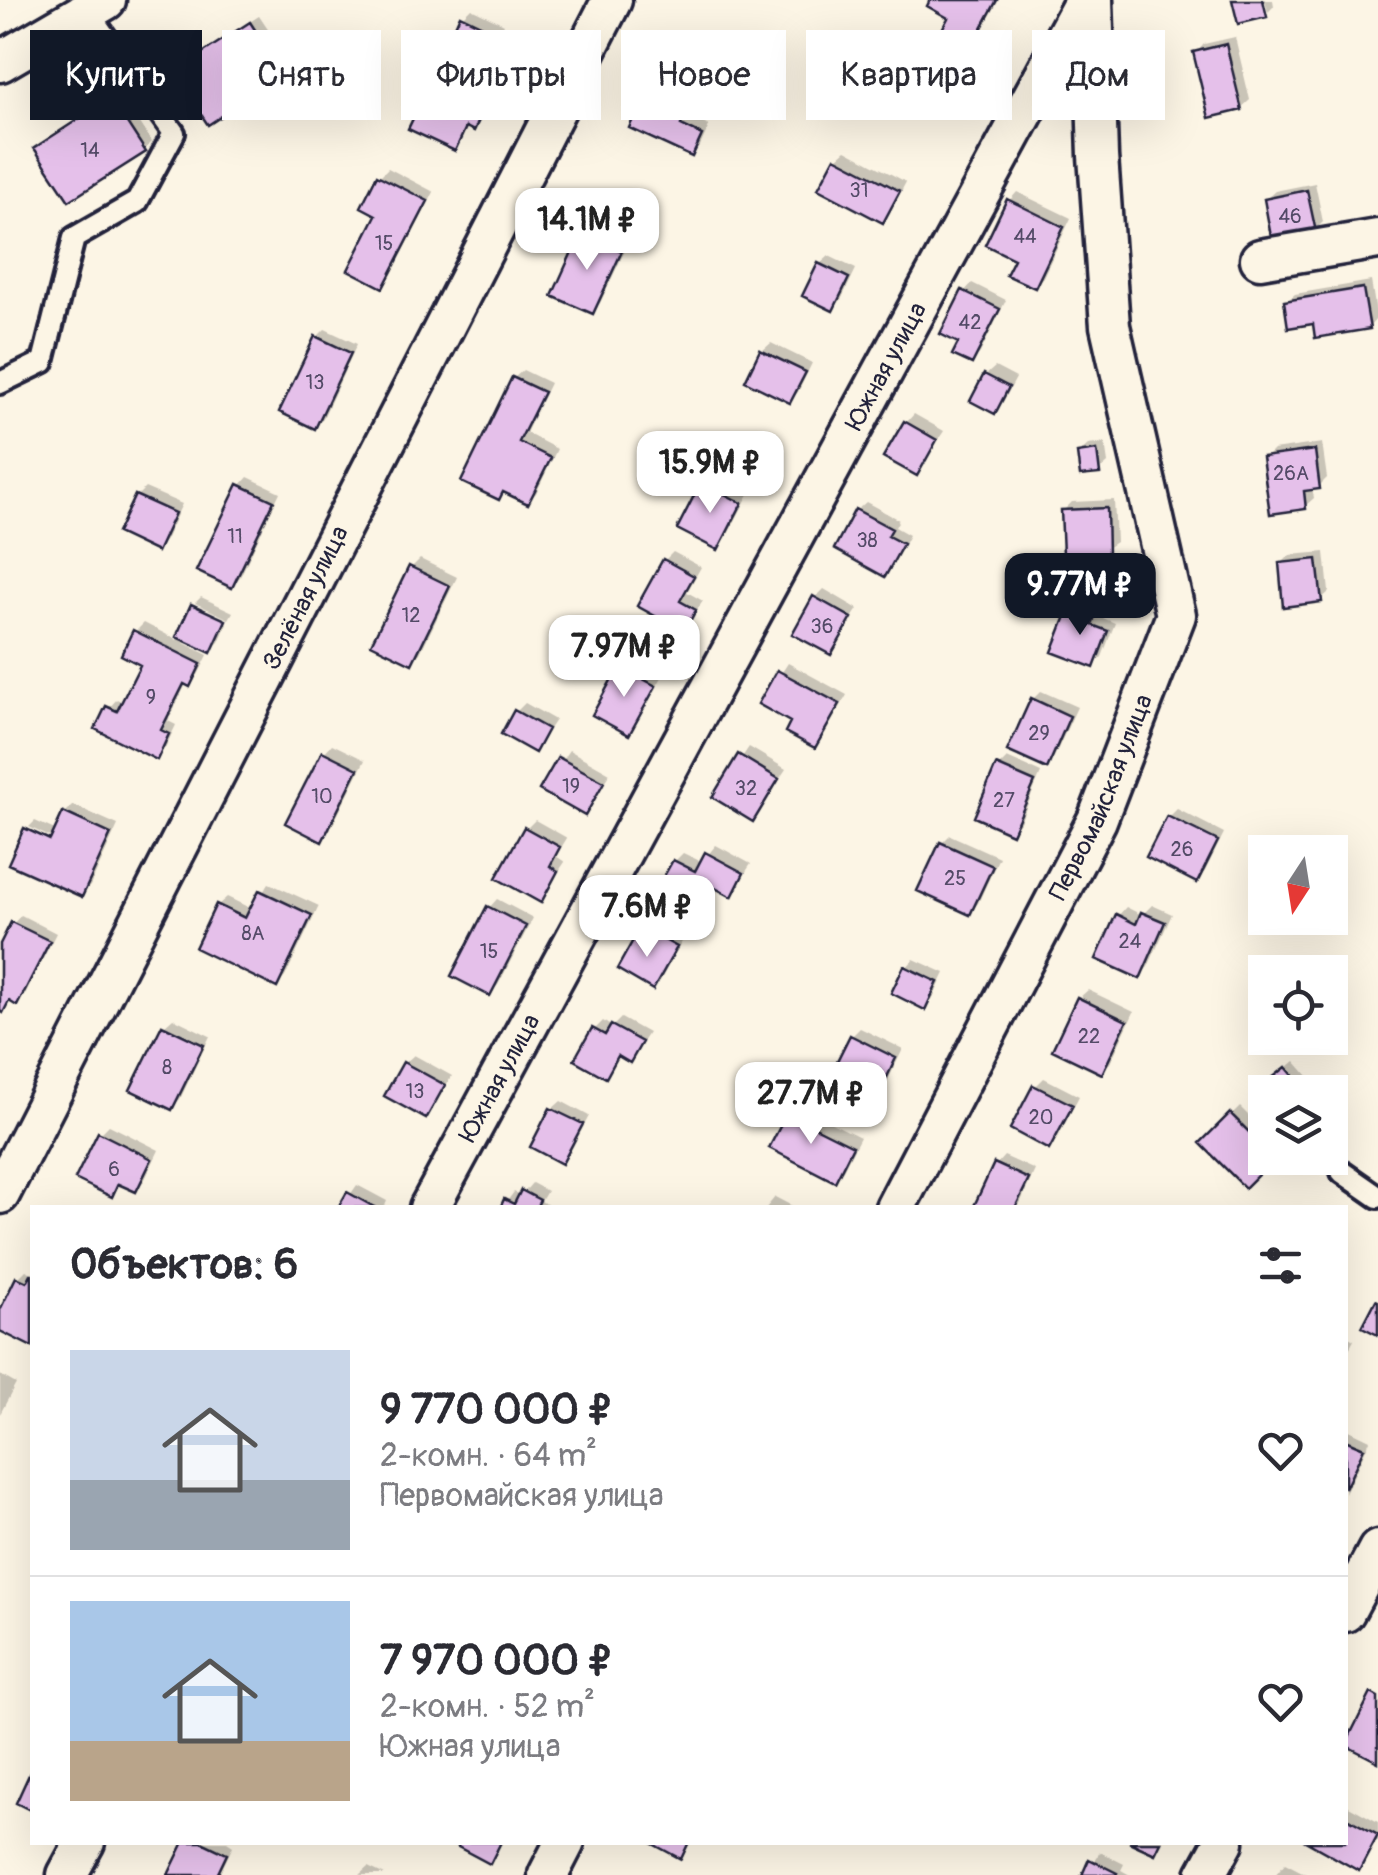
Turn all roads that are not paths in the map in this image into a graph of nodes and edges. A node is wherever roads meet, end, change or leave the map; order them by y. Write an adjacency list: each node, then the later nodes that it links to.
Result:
1 (612, 0): 9 (street, Зелёная улица)
2 (1089, 0): 11 (street, Южная улица); 12 (street, Первомайская улица)
3 (96, 6): 4 (street); 7 (lane)
4 (0, 62)
5 (1378, 239): 6 (street)
6 (1260, 259)
7 (0, 383)
8 (1346, 1175): 10 (lane)
9 (0, 1194)
10 (1378, 1197)
11 (431, 1205)
12 (897, 1205)
13 (1378, 1550): 14 (street)
14 (1348, 1606)
15 (82, 1845): 18 (street)
16 (563, 1845): 19 (street)
17 (1222, 1845): 20 (street)
18 (67, 1875)
19 (548, 1875)
20 (1206, 1875)

